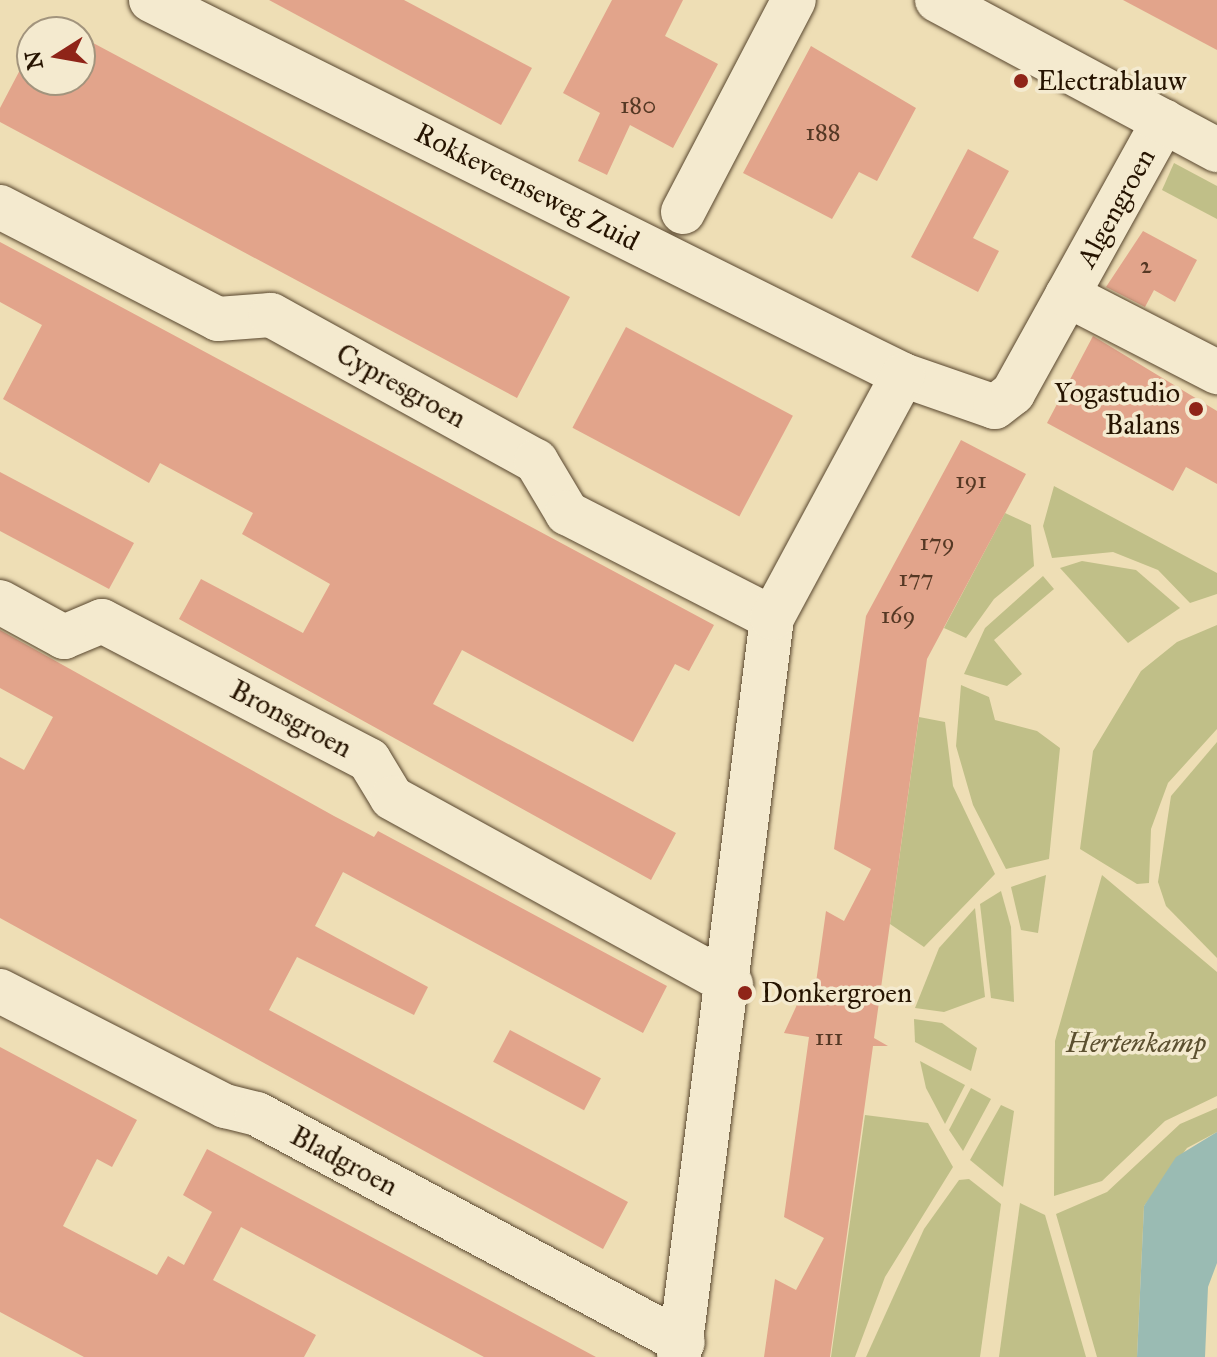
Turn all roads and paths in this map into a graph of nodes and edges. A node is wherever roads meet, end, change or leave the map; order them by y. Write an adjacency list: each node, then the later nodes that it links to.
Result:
1 (151, 0): 10 (street, Rokkeveenseweg Zuid)
2 (794, 0): 7 (street)
3 (937, 0): 4 (street)
4 (1164, 121): 5 (street); 8 (street, Algengroen)
5 (1217, 150)
6 (0, 207): 13 (street, Cypresgroen)
7 (683, 212)
8 (1067, 295): 9 (street, Algengroen); 11 (street, Algengroen)
9 (1217, 372)
10 (903, 375): 11 (street, Rokkeveenseweg Zuid); 13 (street)
11 (995, 407)
12 (0, 602): 14 (street, Bronsgroen)
13 (772, 618): 14 (street)
14 (731, 984): 16 (street)
15 (0, 991): 16 (street, Bladgroen)
16 (681, 1349)

